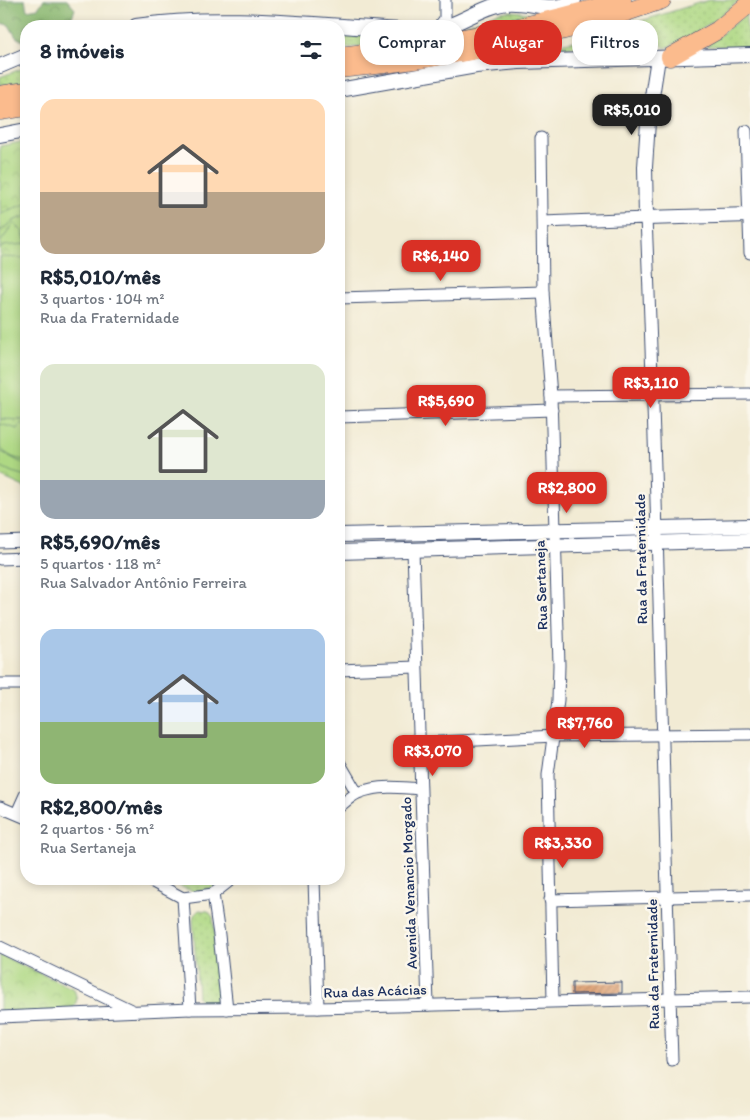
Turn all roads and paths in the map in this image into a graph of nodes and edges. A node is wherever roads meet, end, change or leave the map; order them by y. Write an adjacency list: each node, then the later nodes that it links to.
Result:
1 (445, 0): 7 (street)
2 (576, 0): 5 (street)
3 (622, 0): 11 (main road)
4 (662, 0): 18 (main road)
5 (522, 2): 8 (street)
6 (750, 3): 16 (main road)
7 (445, 20)
8 (464, 22)
9 (345, 27): 10 (street)
10 (360, 28)
11 (464, 32)
12 (360, 52): 13 (main road)
13 (345, 55)
14 (750, 55): 16 (street)
15 (20, 58): 17 (street)
16 (664, 58): 19 (street); 29 (street, Rua da Fraternidade)
17 (0, 66)
18 (345, 68)
19 (345, 89)
20 (20, 92): 21 (main road)
21 (0, 95)
22 (20, 108): 23 (main road)
23 (0, 111)
24 (20, 131): 26 (street)
25 (746, 131): 28 (street)
26 (0, 135)
27 (541, 138): 30 (street, Rua Sertaneja)
28 (749, 215): 29 (street); 31 (street)
29 (646, 218): 30 (street); 36 (street, Rua da Fraternidade)
30 (543, 222): 32 (street, Rua Sertaneja)
31 (750, 253)
32 (543, 292): 33 (street); 35 (street, Rua Sertaneja)
33 (345, 298)
34 (750, 394): 36 (street)
35 (551, 396): 36 (street); 37 (street, Rua Sertaneja)
36 (654, 396): 40 (street, Rua da Fraternidade)
37 (552, 410): 38 (street); 41 (street, Rua Sertaneja)
38 (345, 417)
39 (750, 526): 40 (street)
40 (658, 527): 41 (street); 46 (street, Rua da Fraternidade)
41 (554, 530): 42 (street); 47 (street, Rua Sertaneja)
42 (345, 535)
43 (750, 540): 46 (street)
44 (20, 541): 45 (street)
45 (0, 542)
46 (658, 543): 47 (street); 57 (street, Rua da Fraternidade)
47 (554, 547): 48 (street); 58 (street, Rua Sertaneja)
48 (413, 550): 49 (street); 52 (street, Avenida Venancio Morgado)
49 (345, 552)
50 (20, 558): 51 (street)
51 (0, 559)
52 (416, 667): 53 (street); 59 (street, Avenida Venancio Morgado)
53 (345, 670)
54 (0, 684): 55 (street)
55 (20, 684)
56 (750, 734): 57 (street)
57 (661, 735): 58 (street); 71 (street, Rua da Fraternidade)
58 (554, 736): 59 (street); 73 (street, Rua Sertaneja)
59 (420, 743): 61 (street, Avenida Venancio Morgado)
60 (345, 772): 62 (street)
61 (420, 789): 62 (street); 78 (street, Avenida Venancio Morgado)
62 (357, 793): 63 (street)
63 (345, 802)
64 (0, 808): 65 (street)
65 (20, 815)
66 (158, 885): 72 (street)
67 (224, 885): 69 (street)
68 (314, 885): 79 (street)
69 (213, 894): 72 (street); 81 (street)
70 (750, 895): 71 (street)
71 (668, 897): 73 (street); 76 (street, Rua da Fraternidade)
72 (183, 898): 80 (street)
73 (550, 900): 77 (street, Rua Sertaneja)
74 (0, 947): 82 (street)
75 (750, 997): 76 (street, Rua das Acácias)
76 (670, 999): 77 (street, Rua das Acácias); 84 (street, Rua da Fraternidade)
77 (553, 1001): 78 (street, Rua das Acácias)
78 (428, 1005): 79 (street, Rua das Acácias)
79 (318, 1008): 81 (street, Rua das Acácias)
80 (190, 1009): 81 (street, Rua das Acácias); 82 (street, Rua das Acácias)
81 (227, 1009)
82 (134, 1012): 83 (street, Rua das Acácias)
83 (0, 1017)
84 (672, 1060)

